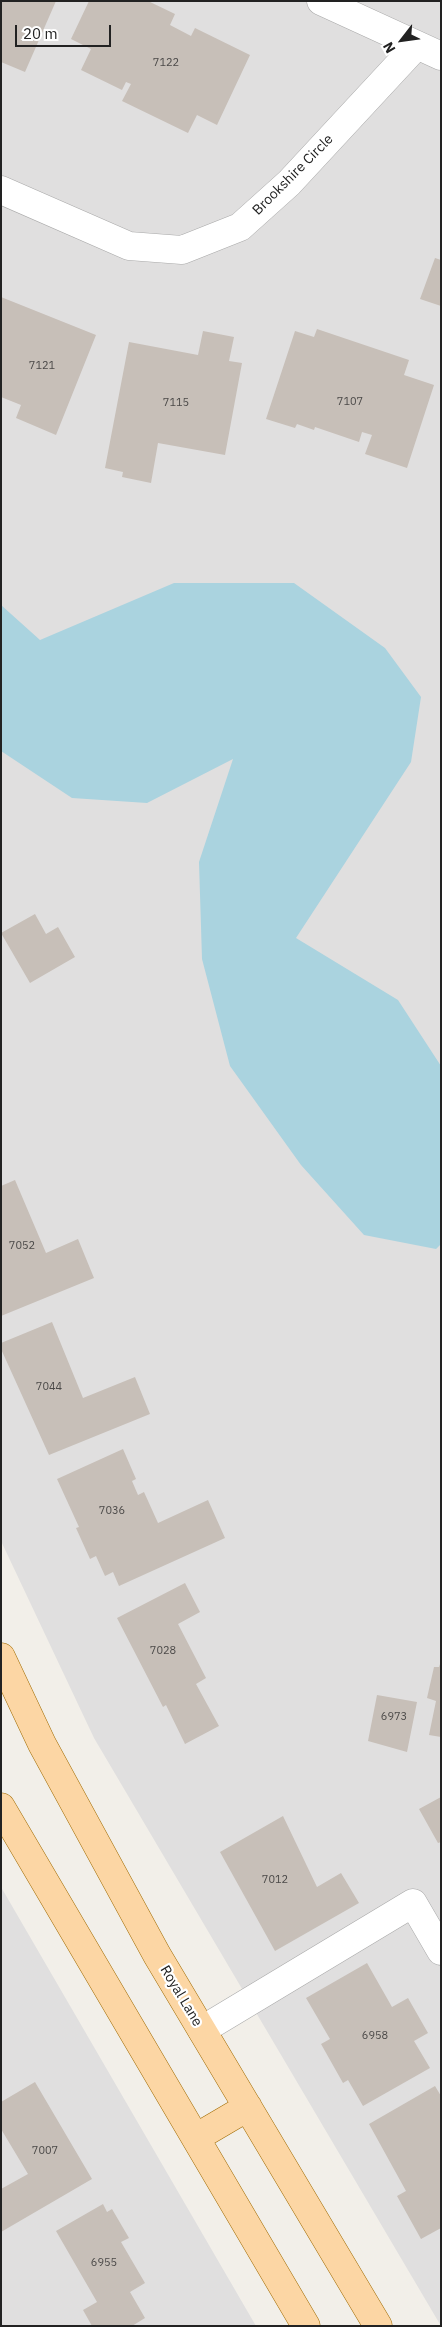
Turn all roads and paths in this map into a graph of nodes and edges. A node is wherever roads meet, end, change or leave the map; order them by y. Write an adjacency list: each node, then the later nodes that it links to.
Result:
1 (321, 1): 2 (street)
2 (429, 51): 3 (street, Brookshire Circle)
3 (1, 190)
4 (1, 1657): 7 (main road, Royal Lane)
5 (1, 1807): 9 (main road)
6 (441, 1951): 7 (street)
7 (202, 2030): 8 (main road, Royal Lane)
8 (248, 2107): 9 (main road); 11 (main road, Royal Lane)
9 (197, 2137): 10 (main road)
10 (306, 2326)
11 (378, 2326)

